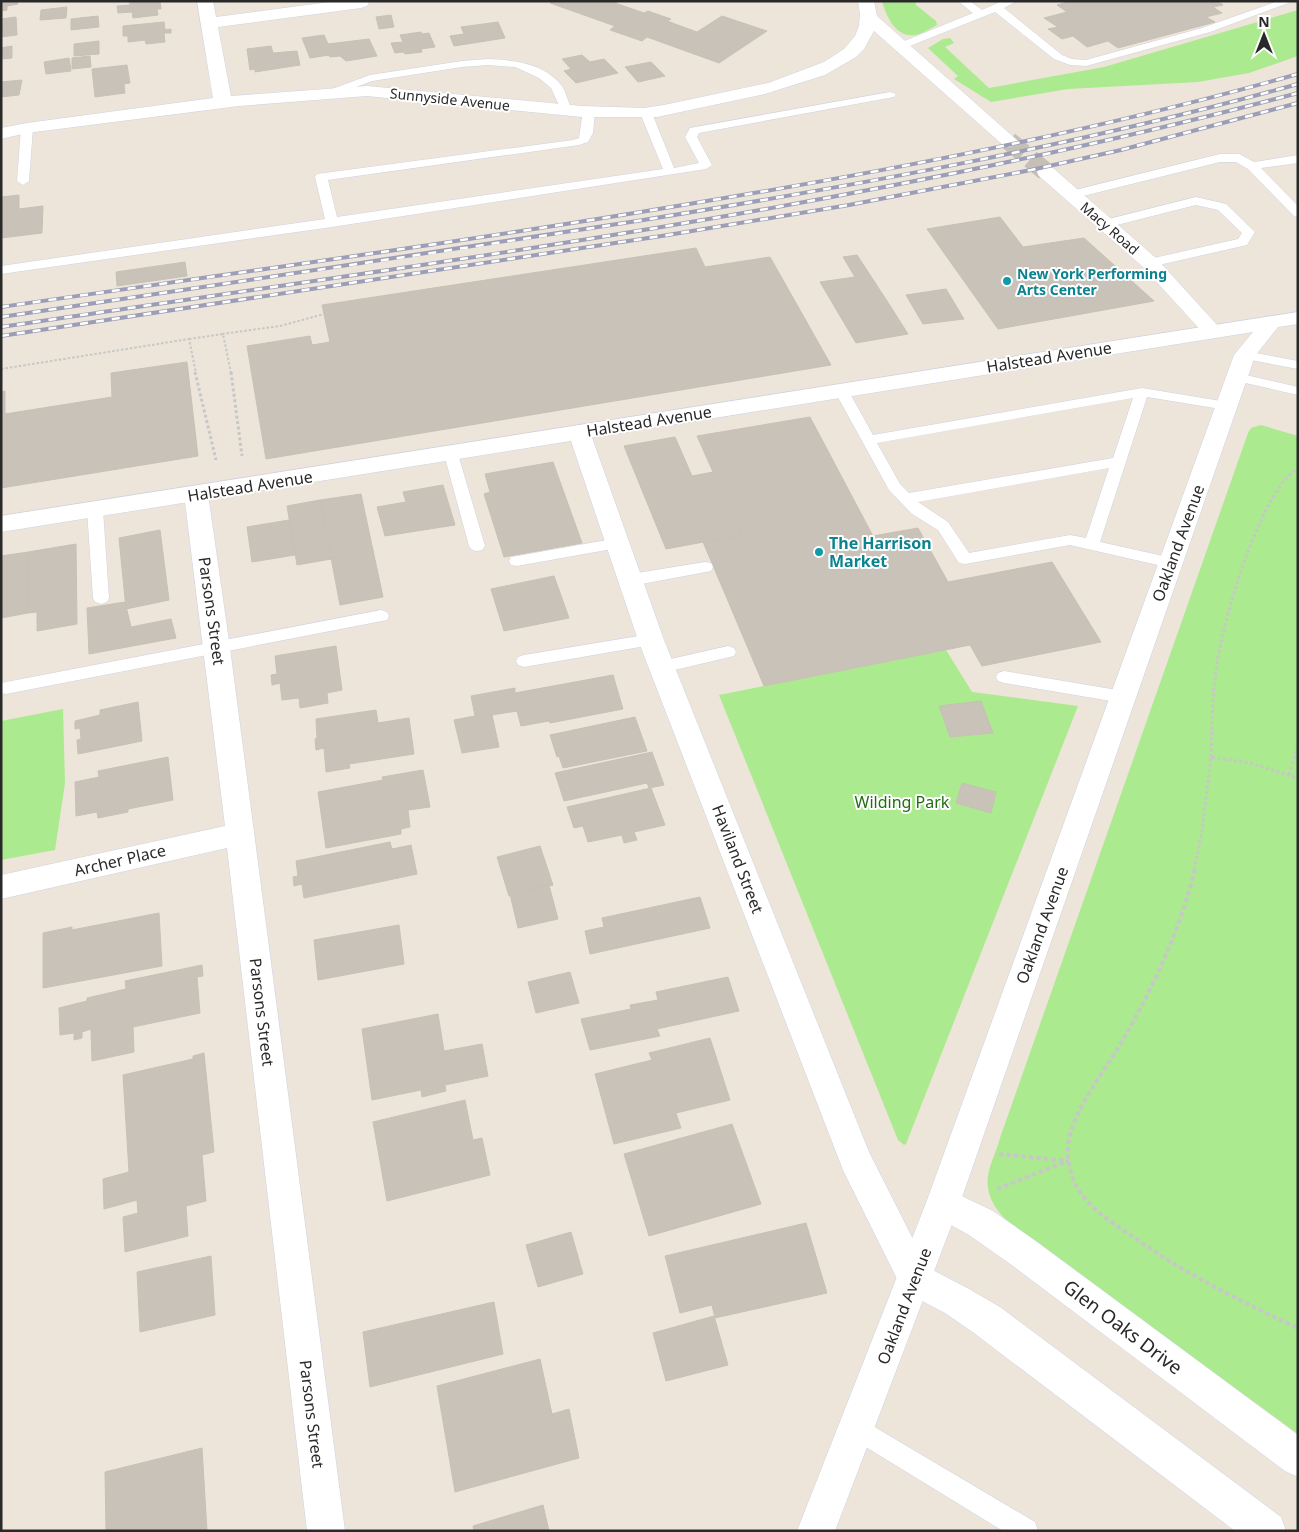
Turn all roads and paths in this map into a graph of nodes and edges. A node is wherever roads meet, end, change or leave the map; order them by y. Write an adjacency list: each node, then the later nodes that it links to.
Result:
1 (205, 1): 9 (street)
2 (360, 1): 9 (street)
3 (963, 1): 8 (lane)
4 (1012, 1): 6 (lane)
5 (1289, 1): 6 (lane)
6 (996, 8): 8 (lane)
7 (867, 10): 10 (street); 16 (street, Sunnyside Avenue)
8 (981, 14): 10 (lane)
9 (208, 23): 13 (street)
10 (901, 46): 19 (street)
11 (328, 94): 13 (street, Sunnyside Avenue); 14 (street, Sunnyside Avenue); 14 (lane)
12 (890, 95): 22 (lane)
13 (223, 103): 17 (street, Sunnyside Avenue)
14 (566, 110): 15 (street, Sunnyside Avenue)
15 (589, 111): 16 (street, Sunnyside Avenue); 27 (lane)
16 (646, 113): 22 (lane)
17 (27, 128): 18 (street, Sunnyside Avenue); 24 (lane)
18 (1, 134)
19 (1009, 141)
20 (1298, 159): 21 (lane)
21 (1252, 166): 25 (lane); 26 (lane)
22 (670, 172): 27 (lane)
23 (1046, 172): 25 (street, Macy Road)
24 (23, 181)
25 (1071, 195): 28 (street, Macy Road)
26 (1297, 210)
27 (332, 223): 30 (lane)
28 (1105, 224): 29 (street, Macy Road); 29 (lane)
29 (1150, 263): 33 (street, Macy Road)
30 (1, 270)
31 (324, 314): 34 (path)
32 (1284, 320): 33 (street, Halstead Avenue); 37 (street, Oakland Avenue)
33 (1212, 331): 39 (street, Halstead Avenue)
34 (223, 334): 35 (path); 46 (path)
35 (189, 339): 38 (path); 47 (path)
36 (1298, 365): 37 (lane)
37 (1241, 366): 40 (lane); 42 (street, Oakland Avenue)
38 (1, 369)
39 (841, 390): 43 (street, Halstead Avenue); 44 (lane)
40 (1298, 391)
41 (1142, 392): 42 (lane); 44 (lane); 48 (lane)
42 (1227, 406): 58 (street, Oakland Avenue)
43 (579, 432): 45 (street, Halstead Avenue); 54 (street, Haviland Street)
44 (868, 440): 51 (lane)
45 (451, 454): 50 (street, Halstead Avenue); 55 (lane)
46 (234, 458)
47 (225, 460)
48 (1118, 462): 51 (lane); 56 (lane)
49 (1298, 468): 72 (path)
50 (196, 494): 52 (street, Halstead Avenue); 64 (street, Parsons Street)
51 (905, 498): 56 (lane)
52 (95, 510): 53 (street, Halstead Avenue); 61 (lane)
53 (1, 524)
54 (618, 543): 57 (lane); 60 (street, Haviland Street)
55 (477, 546)
56 (1092, 546): 58 (lane)
57 (516, 561)
58 (1171, 563): 70 (street, Oakland Avenue)
59 (705, 567): 60 (lane)
60 (631, 580): 63 (street, Haviland Street)
61 (101, 598)
62 (380, 616): 64 (lane)
63 (651, 640): 66 (lane); 67 (street, Haviland Street)
64 (217, 648): 69 (lane); 75 (street, Parsons Street)
65 (728, 652): 67 (lane)
66 (524, 661)
67 (662, 667): 81 (street, Haviland Street)
68 (1004, 677): 70 (lane)
69 (6, 688)
70 (1123, 697): 80 (street, Oakland Avenue)
71 (1298, 744): 73 (path)
72 (1211, 757): 73 (path); 78 (path)
73 (1290, 775): 74 (path)
74 (1298, 778)
75 (239, 834): 76 (street, Archer Place); 85 (street, Parsons Street)
76 (1, 887)
77 (996, 1153): 78 (path)
78 (1068, 1161): 79 (path); 82 (path)
79 (990, 1192)
80 (943, 1203): 81 (street, Oakland Avenue); 84 (street, Glen Oaks Drive)
81 (914, 1279): 83 (street, Oakland Avenue); 88 (street)
82 (1298, 1328)
83 (856, 1428): 86 (street, Oakland Avenue); 87 (lane)
84 (1298, 1458)
85 (326, 1531)
86 (816, 1531)
87 (1026, 1531)
88 (1268, 1531)

